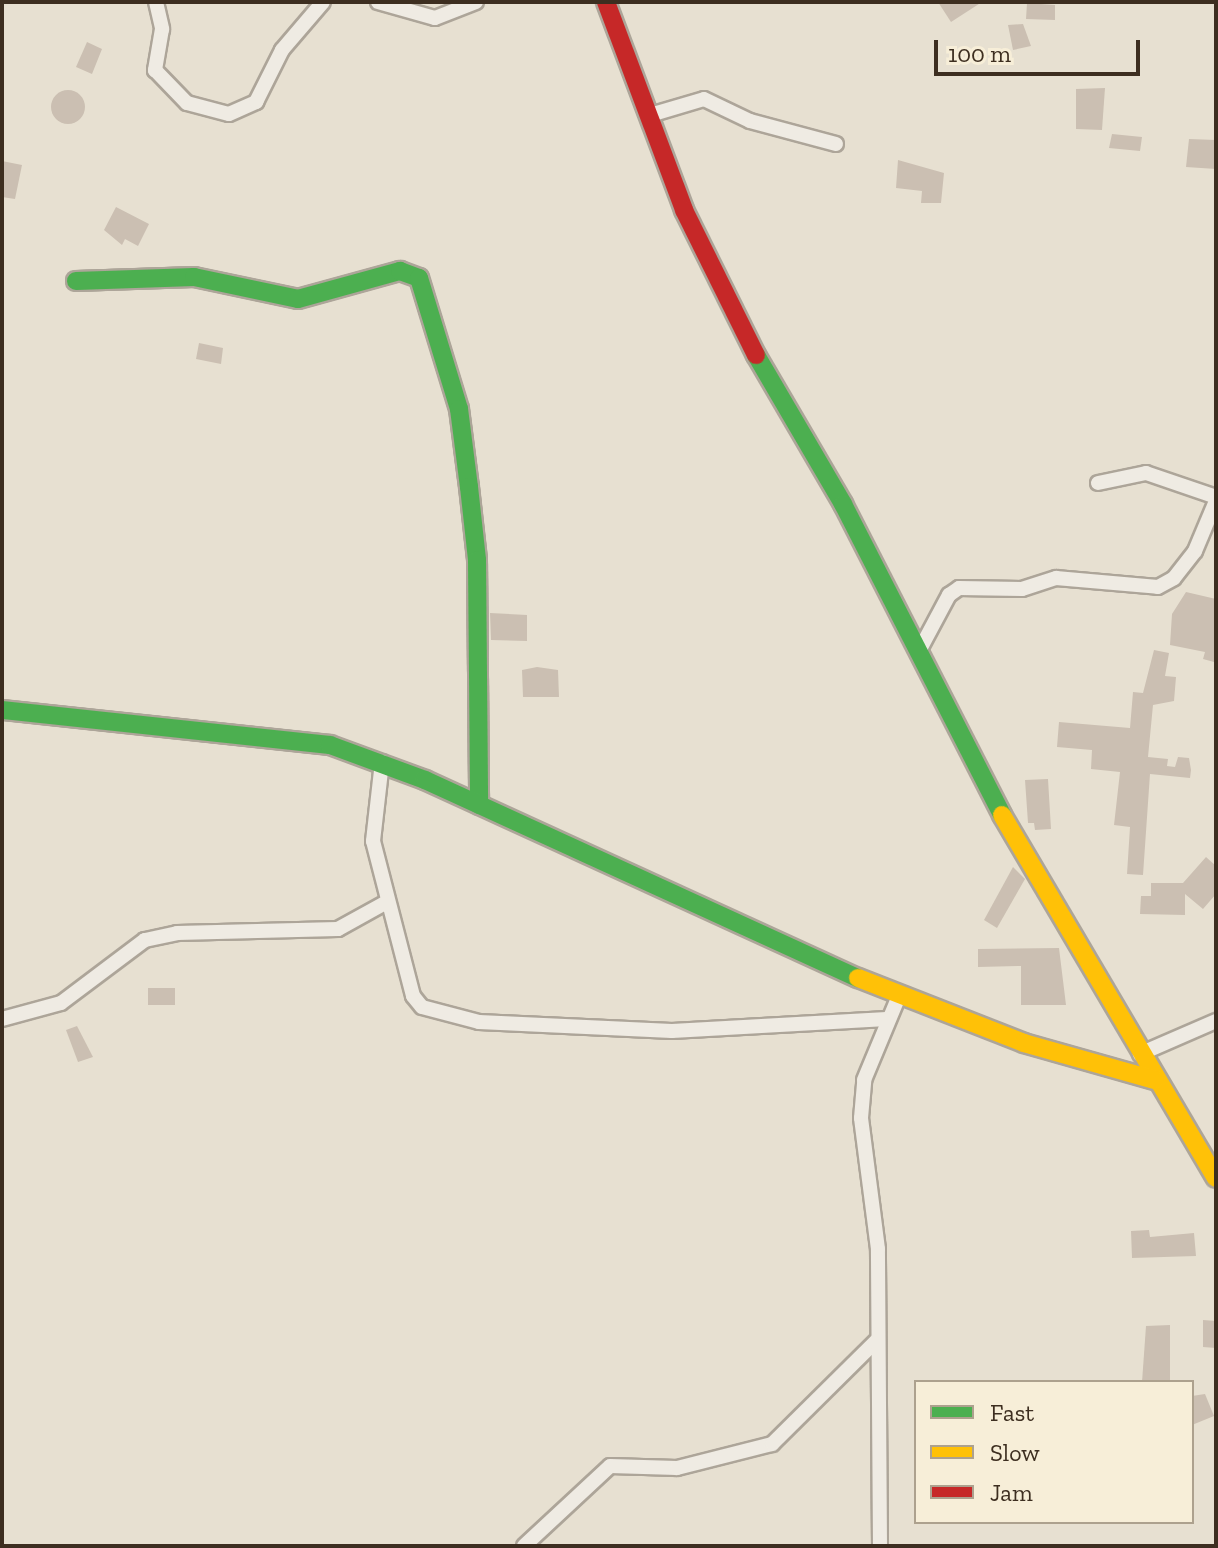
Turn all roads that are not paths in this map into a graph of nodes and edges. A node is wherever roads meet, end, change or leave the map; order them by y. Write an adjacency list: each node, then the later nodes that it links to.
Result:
1 (156, 2): 2 (street)
2 (323, 2)
3 (378, 2): 4 (street)
4 (476, 2)
5 (606, 2): 6 (street)
6 (650, 115): 7 (street); 11 (street)
7 (836, 144)
8 (76, 281): 14 (street)
9 (1098, 483): 10 (street)
10 (1216, 499): 11 (street)
11 (918, 653): 20 (street)
12 (2, 710): 13 (street)
13 (382, 762): 14 (street); 15 (street)
14 (479, 805): 16 (street)
15 (387, 902): 17 (street); 18 (street)
16 (899, 996): 18 (street); 21 (street)
17 (2, 1019)
18 (887, 1019): 23 (street)
19 (1216, 1021): 20 (street)
20 (1140, 1054): 21 (street)
21 (1155, 1080): 22 (street)
22 (1216, 1178)
23 (876, 1341): 24 (street); 25 (street)
24 (524, 1546)
25 (880, 1546)

